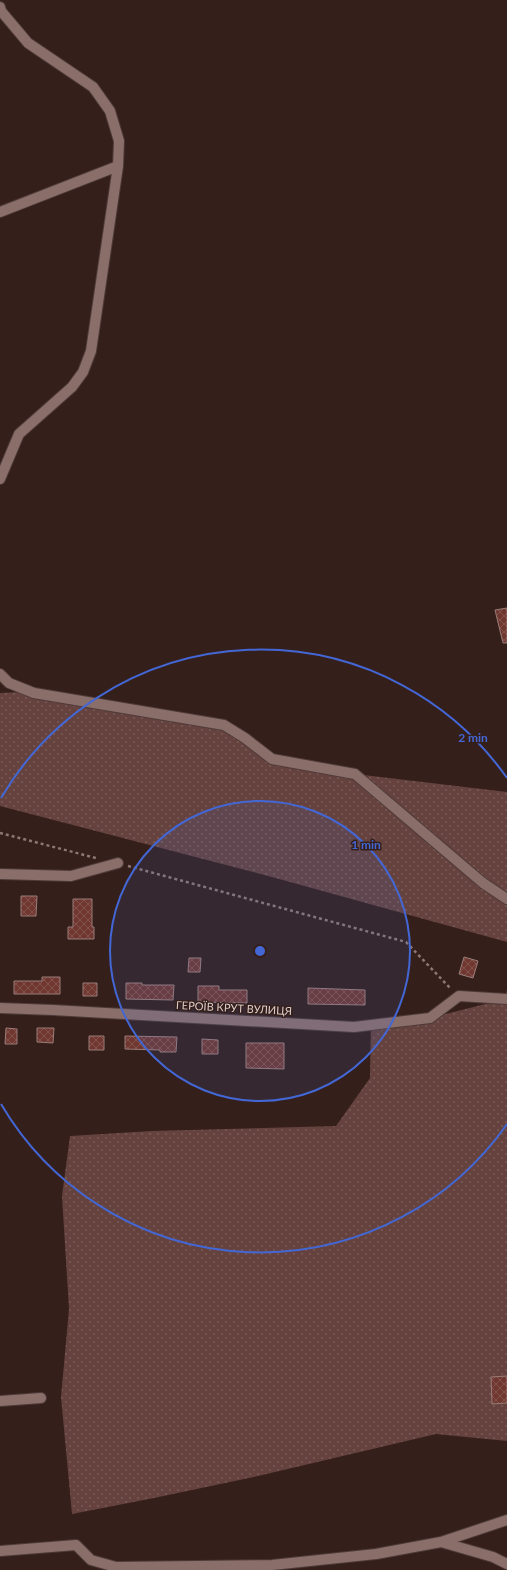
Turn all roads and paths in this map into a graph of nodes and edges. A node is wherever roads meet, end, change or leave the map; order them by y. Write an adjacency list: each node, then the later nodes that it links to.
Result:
1 (0, 7): 2 (street)
2 (118, 166): 3 (street); 4 (street)
3 (0, 212)
4 (0, 479)
5 (0, 674): 9 (street)
6 (0, 834): 7 (path)
7 (118, 863): 8 (street); 10 (path)
8 (0, 874)
9 (507, 899)
10 (458, 996): 11 (street); 12 (street, ГЕРОЇВ КРУТ ВУЛИЦЯ)
11 (507, 999)
12 (0, 1008)
13 (41, 1398): 14 (street)
14 (0, 1401)
15 (507, 1520): 16 (street)
16 (441, 1542): 17 (street); 18 (street)
17 (0, 1551)
18 (507, 1564)

